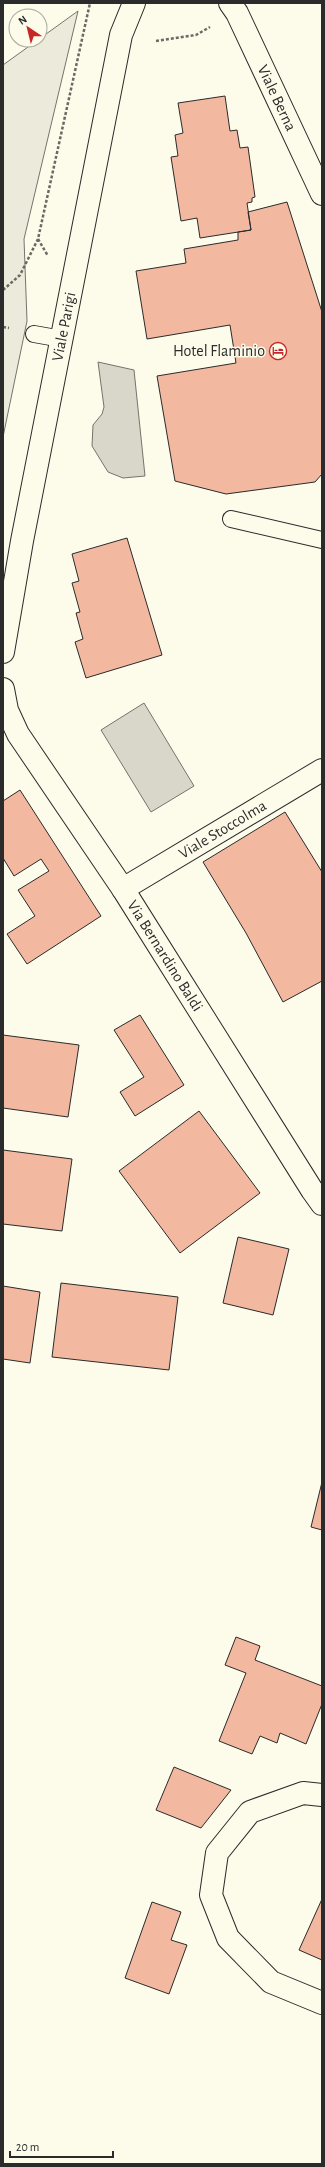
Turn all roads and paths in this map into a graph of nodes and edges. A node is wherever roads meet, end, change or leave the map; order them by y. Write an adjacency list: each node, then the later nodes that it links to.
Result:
1 (90, 3): 6 (path)
2 (134, 3): 8 (street, Viale Parigi)
3 (234, 8): 4 (path); 5 (street, Viale Berna)
4 (156, 41)
5 (322, 194)
6 (3, 290)
7 (34, 334): 8 (lane)
8 (62, 339): 11 (street, Viale Parigi)
9 (231, 519): 10 (lane)
10 (322, 540)
11 (3, 652)
12 (4, 705): 14 (street, Via Bernardino Baldi)
13 (322, 770): 14 (street, Viale Stoccolma)
14 (123, 889): 15 (street, Via Bernardino Baldi)
15 (322, 1204)
16 (322, 1795): 17 (street)
17 (322, 2003)

